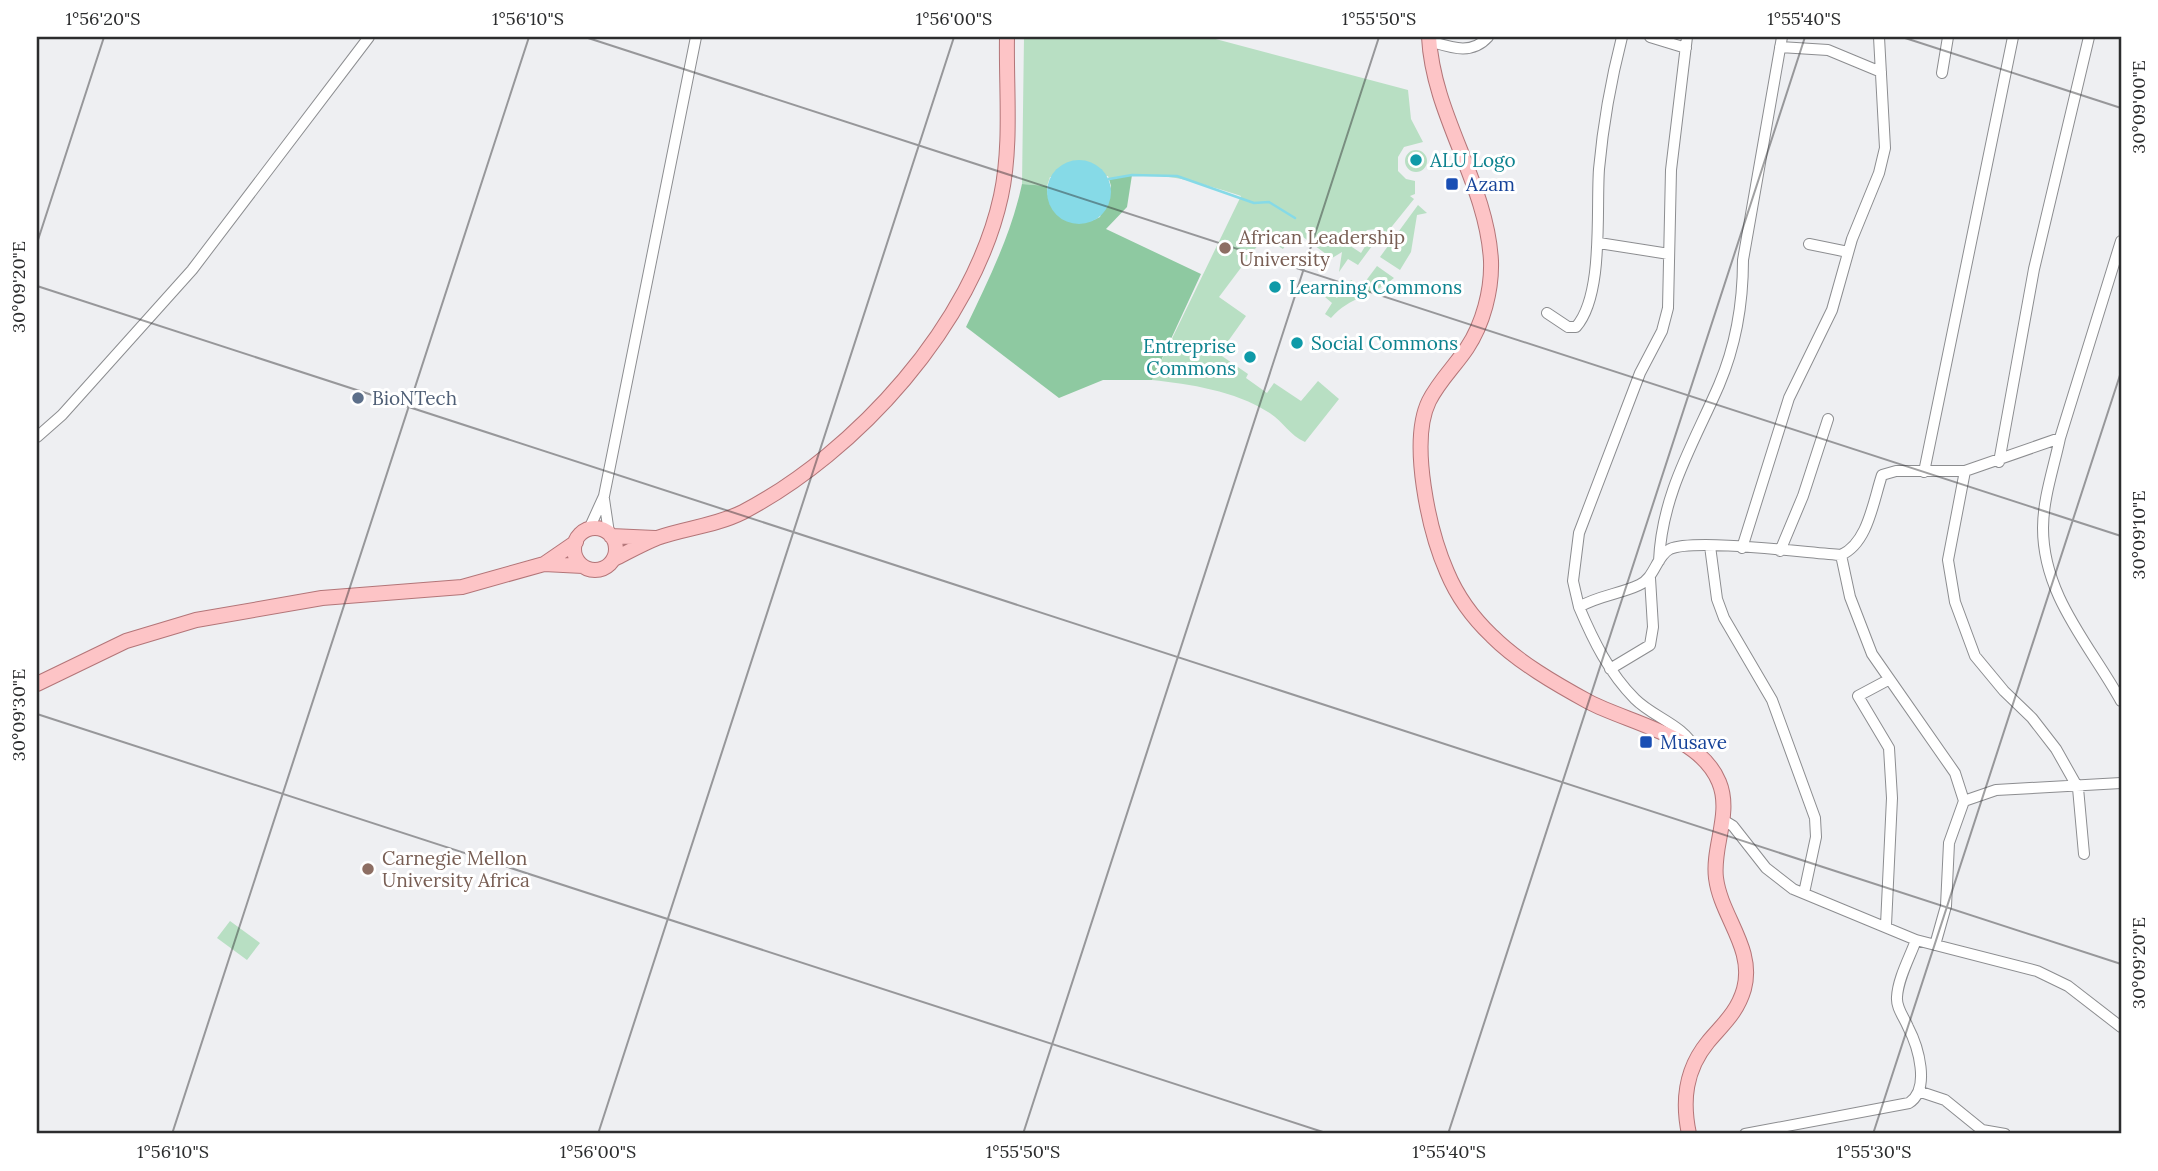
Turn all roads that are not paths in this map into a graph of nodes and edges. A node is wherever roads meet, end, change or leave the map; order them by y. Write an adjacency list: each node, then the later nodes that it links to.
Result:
1 (369, 37): 23 (street)
2 (696, 37): 28 (street)
3 (1007, 37): 31 (main road)
4 (1488, 37): 11 (street)
5 (1622, 37): 17 (street)
6 (1650, 37): 13 (street)
7 (1879, 37): 14 (street)
8 (1948, 37): 15 (street)
9 (2013, 37): 27 (street)
10 (2089, 37): 25 (street)
11 (1429, 39): 47 (main road)
12 (1781, 42): 14 (street); 38 (street)
13 (1687, 43): 20 (street)
14 (1881, 72): 19 (street)
15 (1942, 73)
16 (2121, 241): 24 (street)
17 (1599, 243): 20 (street); 21 (street)
18 (1809, 244): 19 (street)
19 (1848, 252): 34 (street)
20 (1669, 254): 42 (street)
21 (1547, 313)
22 (1828, 419): 35 (street)
23 (37, 437)
24 (2060, 438): 25 (street); 46 (street)
25 (1999, 462): 26 (street)
26 (1965, 471): 27 (street); 49 (street)
27 (1924, 472): 36 (street)
28 (604, 496): 29 (street); 30 (street)
29 (589, 529): 30 (main road); 32 (main road)
30 (610, 534): 31 (main road); 37 (main road)
31 (657, 538): 37 (main road)
32 (576, 542): 39 (main road); 40 (main road)
33 (1710, 546): 34 (street); 38 (street); 53 (street)
34 (1742, 548): 35 (street)
35 (1780, 551): 36 (street)
36 (1841, 555): 44 (street)
37 (614, 559): 40 (main road)
38 (1659, 562): 41 (street)
39 (544, 564): 40 (main road); 45 (main road)
40 (583, 566)
41 (1650, 578): 42 (street); 43 (street)
42 (1578, 607): 43 (street)
43 (1610, 669): 47 (street)
44 (1888, 680): 50 (street); 54 (street)
45 (37, 684)
46 (2121, 701)
47 (1698, 754): 51 (main road)
48 (2121, 783): 49 (street)
49 (2078, 788): 50 (street); 52 (street)
50 (1964, 800): 56 (street)
51 (1723, 820): 53 (street); 59 (main road)
52 (2084, 854)
53 (1804, 893): 54 (street)
54 (1886, 925): 55 (street)
55 (1916, 940): 56 (street); 58 (street)
56 (1935, 945): 57 (street)
57 (2121, 1027)
58 (1920, 1089): 60 (street); 61 (street)
59 (1689, 1134)
60 (1745, 1134)
61 (2006, 1134)

